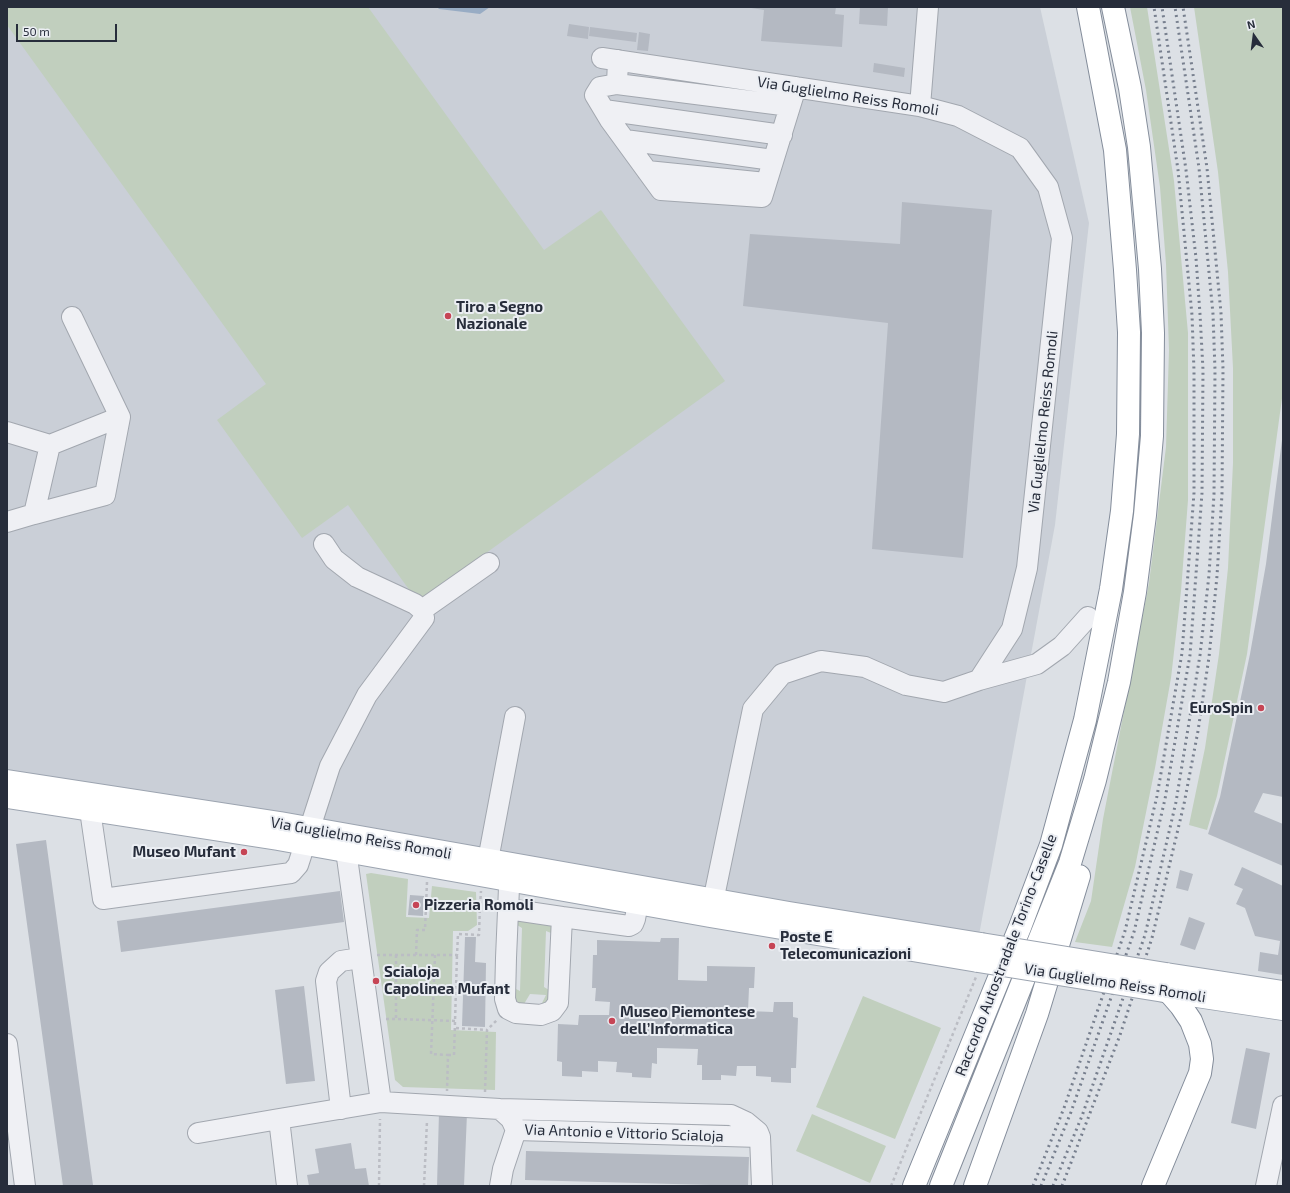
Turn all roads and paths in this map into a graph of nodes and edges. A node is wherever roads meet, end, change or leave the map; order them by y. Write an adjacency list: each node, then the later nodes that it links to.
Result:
1 (928, 7): 7 (street)
2 (1088, 7): 64 (main road, Raccordo Autostradale Torino-Caselle)
3 (1113, 7): 25 (main road, Raccordo Autostradale Torino-Caselle)
4 (616, 84): 5 (street, Via Guglielmo Reiss Romoli); 6 (street); 8 (street)
5 (796, 87): 6 (street); 7 (street, Via Guglielmo Reiss Romoli)
6 (790, 106): 9 (street)
7 (920, 106): 22 (street, Via Guglielmo Reiss Romoli)
8 (604, 110): 9 (street); 10 (street)
9 (782, 135): 11 (street)
10 (625, 140): 11 (street); 11 (street)
11 (773, 160)
12 (72, 317): 13 (street)
13 (120, 417): 15 (street); 16 (street)
14 (7, 432): 15 (street)
15 (50, 444): 16 (street)
16 (34, 514): 17 (street)
17 (7, 522)
18 (324, 544): 20 (street)
19 (489, 563): 20 (street)
20 (422, 610): 28 (street)
21 (1088, 617): 22 (street)
22 (979, 680): 35 (street)
23 (515, 717): 31 (street)
24 (7, 780): 27 (main road, Via Guglielmo Reiss Romoli)
25 (1095, 780): 72 (main road, Raccordo Autostradale Torino-Caselle); 73 (main road)
26 (7, 797): 27 (main road, Via Guglielmo Reiss Romoli)
27 (92, 802): 28 (main road, Via Guglielmo Reiss Romoli); 28 (street)
28 (307, 836): 29 (main road, Via Guglielmo Reiss Romoli)
29 (345, 843): 31 (main road, Via Guglielmo Reiss Romoli); 43 (street)
30 (510, 872): 31 (main road, Via Guglielmo Reiss Romoli); 33 (main road, Via Guglielmo Reiss Romoli); 36 (street)
31 (485, 875): 34 (path)
32 (427, 879): 39 (path)
33 (640, 895): 35 (main road, Via Guglielmo Reiss Romoli); 37 (street)
34 (480, 905): 36 (path); 41 (path)
35 (712, 908): 42 (main road, Via Guglielmo Reiss Romoli)
36 (508, 909): 37 (street); 46 (street)
37 (562, 917): 46 (street)
38 (396, 955): 39 (path); 43 (path); 48 (path)
39 (416, 955): 40 (path)
40 (435, 955): 41 (path); 48 (path)
41 (458, 955): 49 (path)
42 (980, 956): 44 (main road, Via Guglielmo Reiss Romoli, bridge); 71 (path)
43 (360, 958): 54 (street); 58 (street)
44 (1166, 985): 45 (main road, Via Guglielmo Reiss Romoli); 47 (main road, Via Guglielmo Reiss Romoli); 74 (main road)
45 (1283, 992)
46 (508, 1009): 51 (path)
47 (1283, 1009)
48 (433, 1020): 49 (path); 53 (path)
49 (456, 1021): 50 (path)
50 (456, 1028): 51 (path); 53 (path)
51 (488, 1030): 57 (path)
52 (7, 1044): 65 (street)
53 (448, 1055): 55 (path)
54 (381, 1102): 55 (street, Via Antonio e Vittorio Scialoja); 58 (street, Via Antonio e Vittorio Scialoja); 67 (path)
55 (437, 1105): 57 (street, Via Antonio e Vittorio Scialoja); 68 (path)
56 (1283, 1106): 63 (street)
57 (492, 1108): 60 (street, Via Antonio e Vittorio Scialoja); 62 (street, Via Antonio e Vittorio Scialoja)
58 (341, 1109): 59 (street, Via Antonio e Vittorio Scialoja)
59 (279, 1119): 61 (street, Via Antonio e Vittorio Scialoja); 66 (street)
60 (516, 1130): 62 (street, Via Antonio e Vittorio Scialoja); 69 (street)
61 (198, 1133)
62 (760, 1137): 70 (street)
63 (1277, 1160): 75 (street)
64 (916, 1182)
65 (25, 1186)
66 (287, 1186)
67 (379, 1186)
68 (424, 1186)
69 (500, 1186)
70 (762, 1186)
71 (892, 1186)
72 (941, 1186)
73 (975, 1186)
74 (1153, 1186)
75 (1266, 1186)

